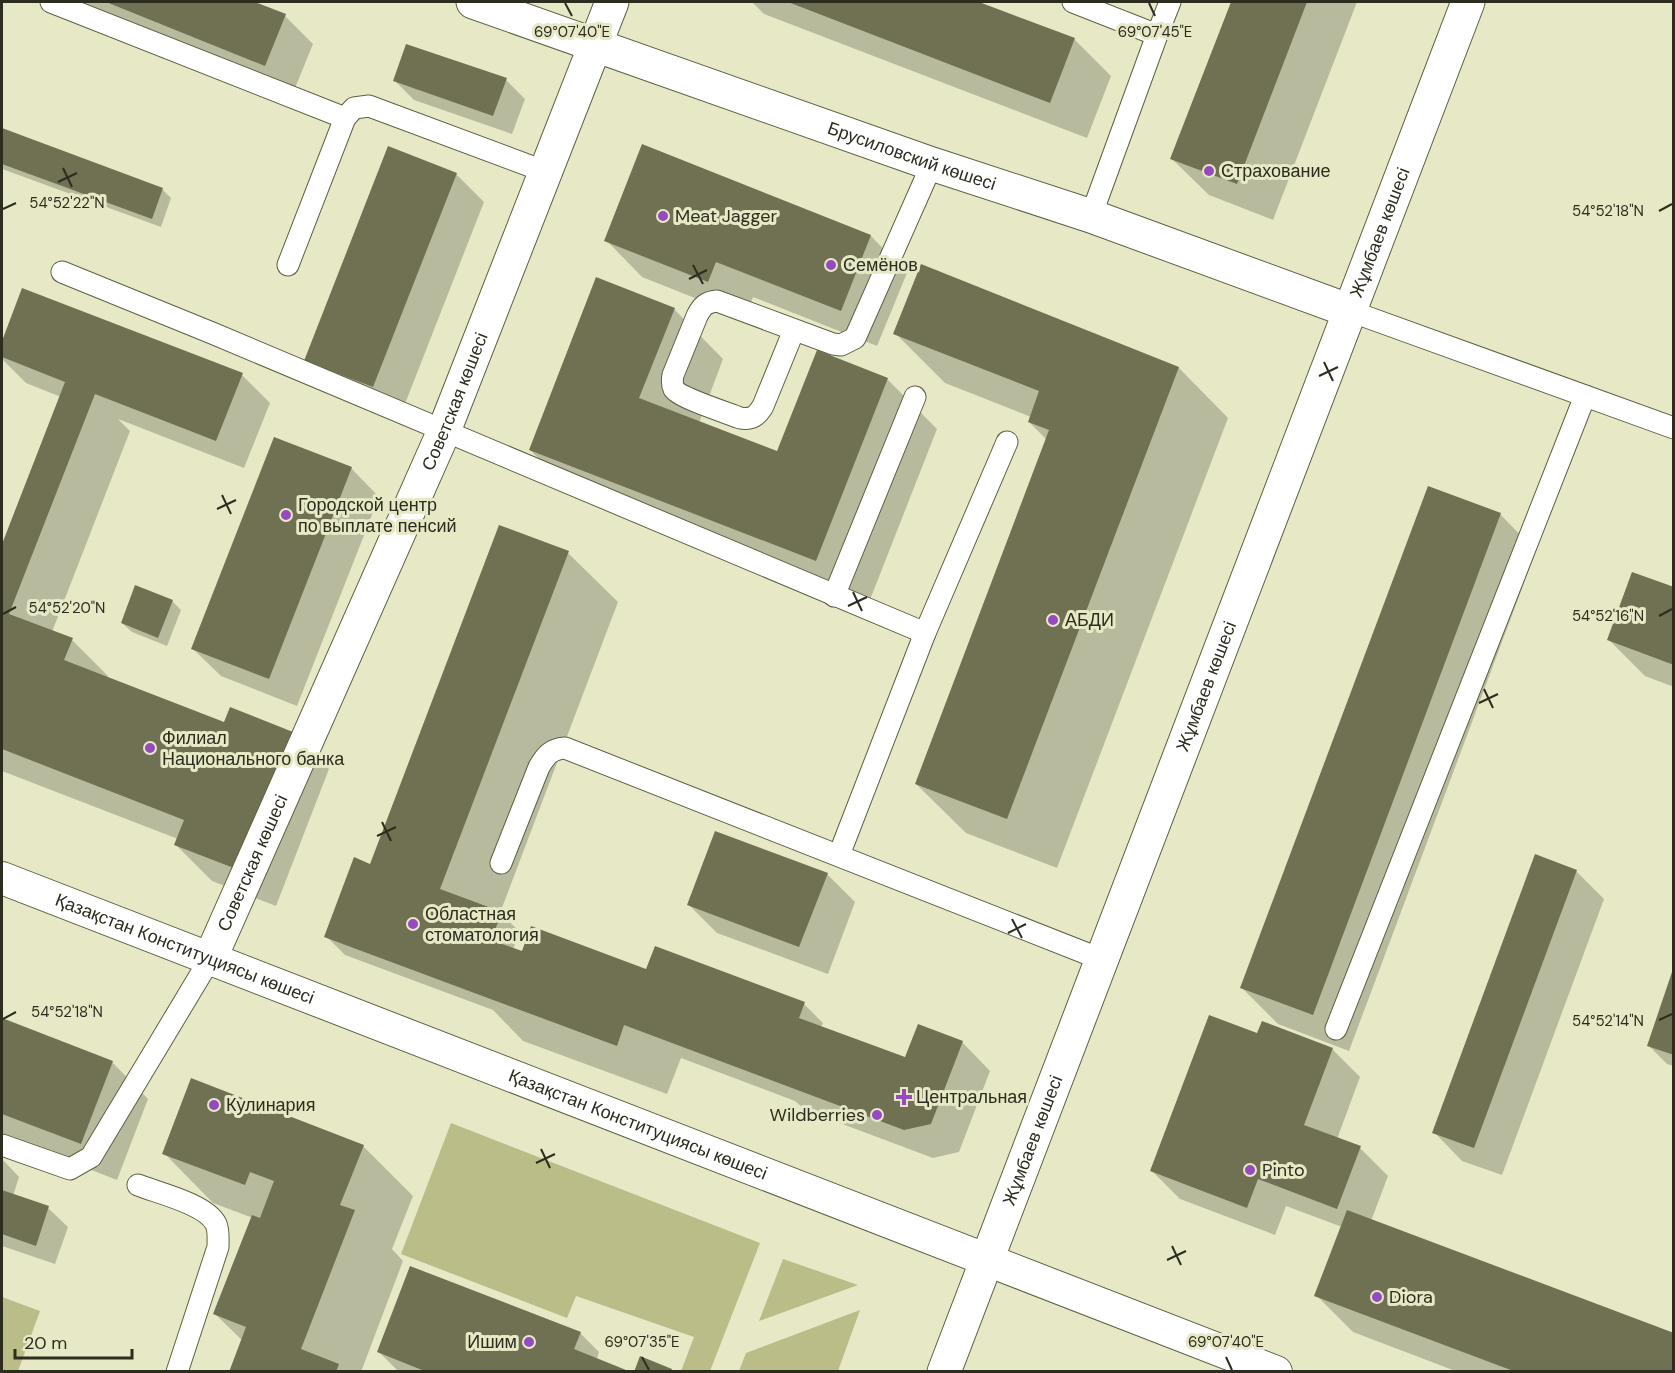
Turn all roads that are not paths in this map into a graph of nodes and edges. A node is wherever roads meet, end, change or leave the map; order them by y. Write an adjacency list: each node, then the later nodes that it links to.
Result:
1 (51, 2): 9 (lane)
2 (473, 2): 8 (street, Брусиловский көшесі)
3 (612, 2): 8 (street, Советская көшесі)
4 (1073, 2): 7 (lane)
5 (1170, 2): 7 (lane)
6 (1468, 2): 15 (street, Жұмбаев көшесі)
7 (1157, 35): 12 (lane)
8 (596, 45): 10 (street, Брусиловский көшесі); 11 (street, Советская көшесі)
9 (345, 118): 11 (lane); 13 (lane)
10 (932, 164): 12 (street, Брусиловский көшесі); 16 (lane)
11 (546, 172): 20 (street, Советская көшесі)
12 (1091, 216): 15 (street, Брусиловский көшесі)
13 (288, 265)
14 (62, 272): 20 (lane)
15 (1350, 311): 17 (lane); 28 (street, Жұмбаев көшесі)
16 (794, 330): 16 (lane)
17 (1585, 396): 19 (lane); 29 (lane)
18 (915, 397): 22 (lane)
19 (1674, 428)
20 (444, 431): 22 (lane); 27 (street, Советская көшесі)
21 (1006, 442): 23 (lane)
22 (834, 596): 23 (lane)
23 (925, 633): 24 (lane)
24 (839, 855): 25 (lane); 28 (lane)
25 (501, 863)
26 (2, 878): 27 (street, Қазақстан Конституциясы көшесі)
27 (210, 959): 30 (lane); 32 (street, Қазақстан Конституциясы көшесі)
28 (1103, 960): 32 (street, Жұмбаев көшесі)
29 (1336, 1029)
30 (2, 1145)
31 (138, 1185): 33 (lane)
32 (988, 1260): 34 (street, Жұмбаев көшесі); 35 (street, Қазақстан Конституциясы көшесі)
33 (177, 1371)
34 (944, 1371)
35 (1276, 1371)

